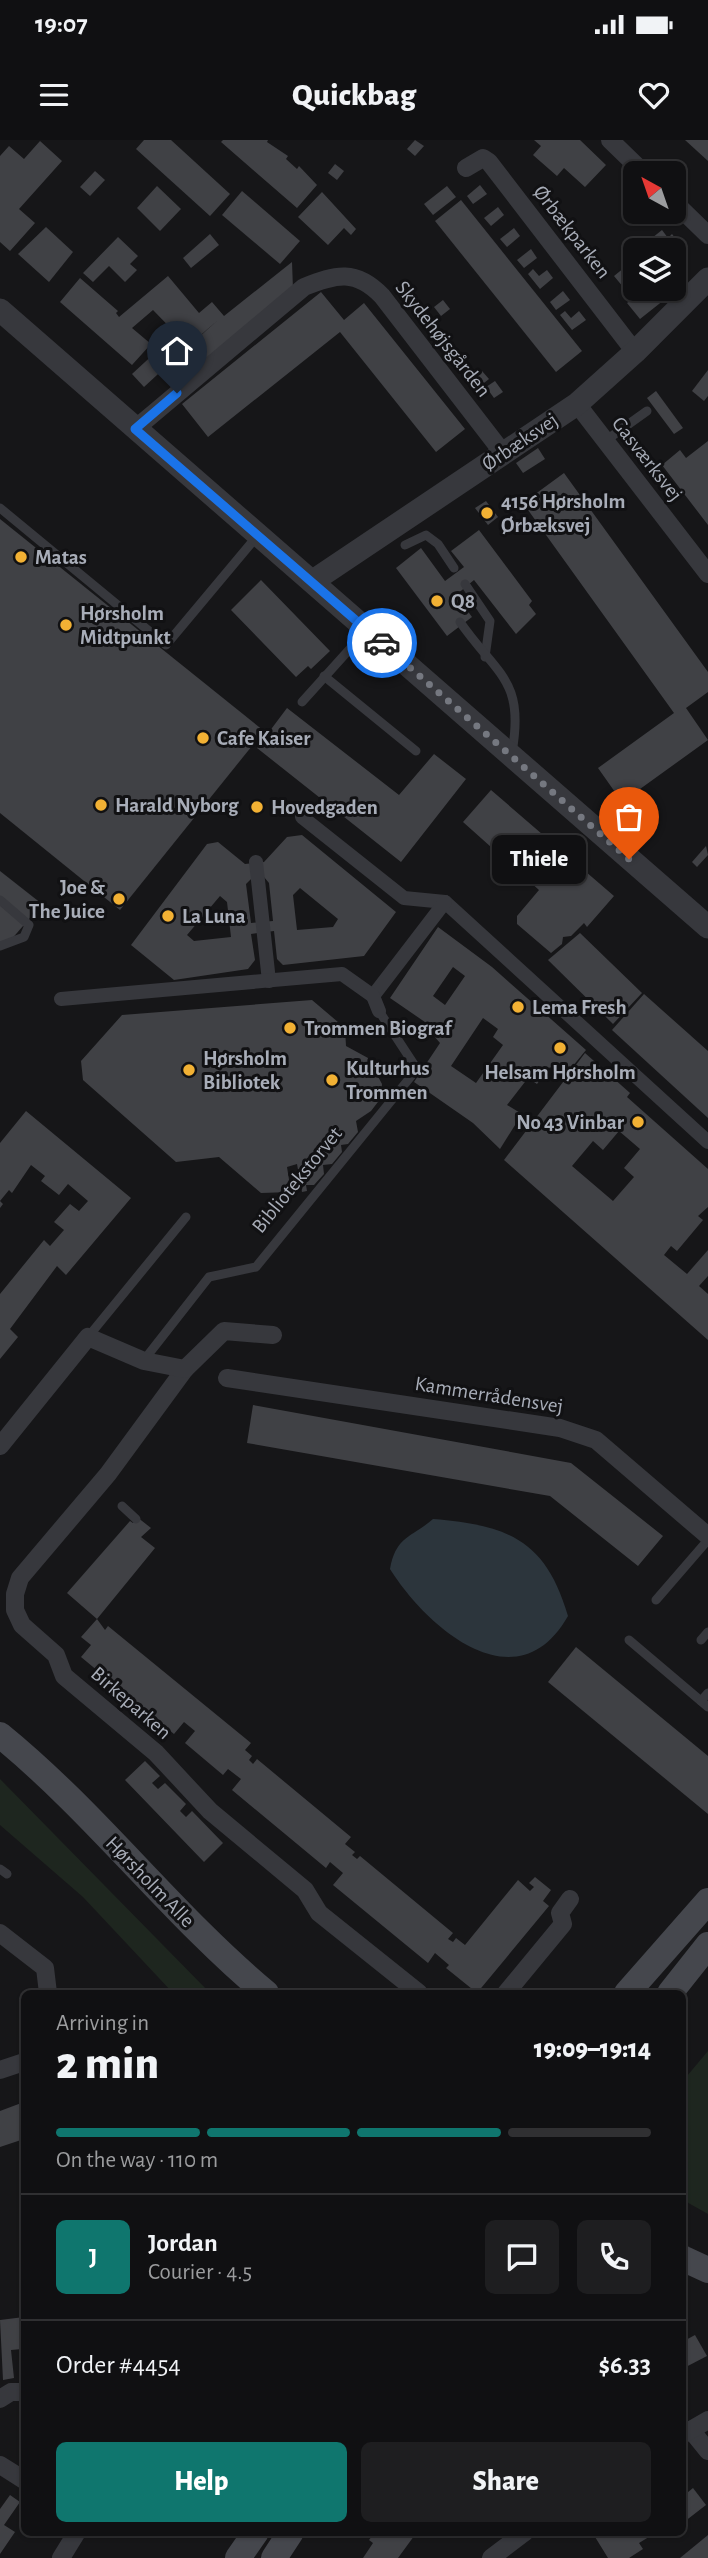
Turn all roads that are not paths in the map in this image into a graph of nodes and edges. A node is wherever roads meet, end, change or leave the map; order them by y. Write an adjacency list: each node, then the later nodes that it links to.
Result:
1 (610, 140): 2 (street)
2 (632, 161)
3 (466, 168): 8 (street, Ørbækparken)
4 (686, 214): 5 (street)
5 (708, 235)
6 (708, 279): 8 (street, Ørbæksvej)
7 (0, 310): 11 (street)
8 (635, 352): 9 (street, Ørbæksvej)
9 (577, 404): 12 (street, Gasværksvej); 13 (street, Ørbæksvej)
10 (647, 411): 12 (lane)
11 (135, 429): 13 (street, Skydehøjsgården); 16 (street)
12 (605, 440): 18 (street, Gasværksvej)
13 (503, 453): 15 (street, Ørbæksvej)
14 (0, 508): 16 (lane)
15 (392, 526): 17 (lane); 19 (street, Ørbæksvej)
16 (259, 534): 19 (street)
17 (454, 568)
18 (708, 575)
19 (313, 581): 22 (street)
20 (465, 584): 23 (lane)
21 (460, 622): 23 (lane)
22 (367, 630): 24 (lane); 27 (street)
23 (485, 657): 27 (lane)
24 (324, 676): 25 (lane); 26 (lane)
25 (302, 702)
26 (416, 751)
27 (511, 757): 32 (street)
28 (302, 817): 31 (street)
29 (256, 862): 34 (street)
30 (0, 900): 33 (lane)
31 (445, 902): 35 (street); 38 (street)
32 (708, 927)
33 (0, 946)
34 (269, 981): 35 (street); 36 (street)
35 (373, 996): 37 (street, Bibliotekstorvet)
36 (61, 999)
37 (379, 1011): 42 (lane, Bibliotekstorvet)
38 (708, 1142)
39 (186, 1217): 41 (lane)
40 (273, 1335): 43 (street)
41 (88, 1337): 42 (street); 45 (street)
42 (144, 1361): 43 (street)
43 (185, 1369): 65 (street, Birkeparken)
44 (227, 1378): 48 (street, Kammerrådensvej)
45 (0, 1446)
46 (122, 1506): 47 (lane)
47 (136, 1520)
48 (708, 1538): 49 (lane)
49 (656, 1600)
50 (708, 1632): 52 (lane)
51 (629, 1640): 54 (lane)
52 (701, 1640)
53 (708, 1693): 54 (lane)
54 (705, 1704)
55 (0, 1712): 57 (main road, Hørsholm Alle)
56 (0, 1735): 57 (main road, Hørsholm Alle)
57 (38, 1766): 64 (main road, Hørsholm Alle)
58 (570, 1899): 66 (street)
59 (708, 1901): 67 (main road)
60 (708, 1914): 68 (main road)
61 (0, 1933): 63 (street)
62 (708, 1945): 69 (main road)
63 (48, 1990)
64 (262, 1990)
65 (415, 1990)
66 (508, 1990)
67 (630, 1990)
68 (645, 1990)
69 (672, 1990)
70 (21, 2063): 71 (street)
71 (0, 2070)
72 (686, 2260): 73 (main road)
73 (708, 2270)
74 (21, 2392): 75 (street)
75 (0, 2399)
76 (708, 2420): 77 (street)
77 (687, 2433): 78 (street)
78 (708, 2451)
79 (0, 2465): 80 (street)
80 (21, 2478)
81 (75, 2536): 85 (street)
82 (253, 2536): 86 (main road)
83 (288, 2536): 87 (main road)
84 (520, 2536): 88 (street)
85 (61, 2558)
86 (238, 2558)
87 (274, 2558)
88 (491, 2558)

